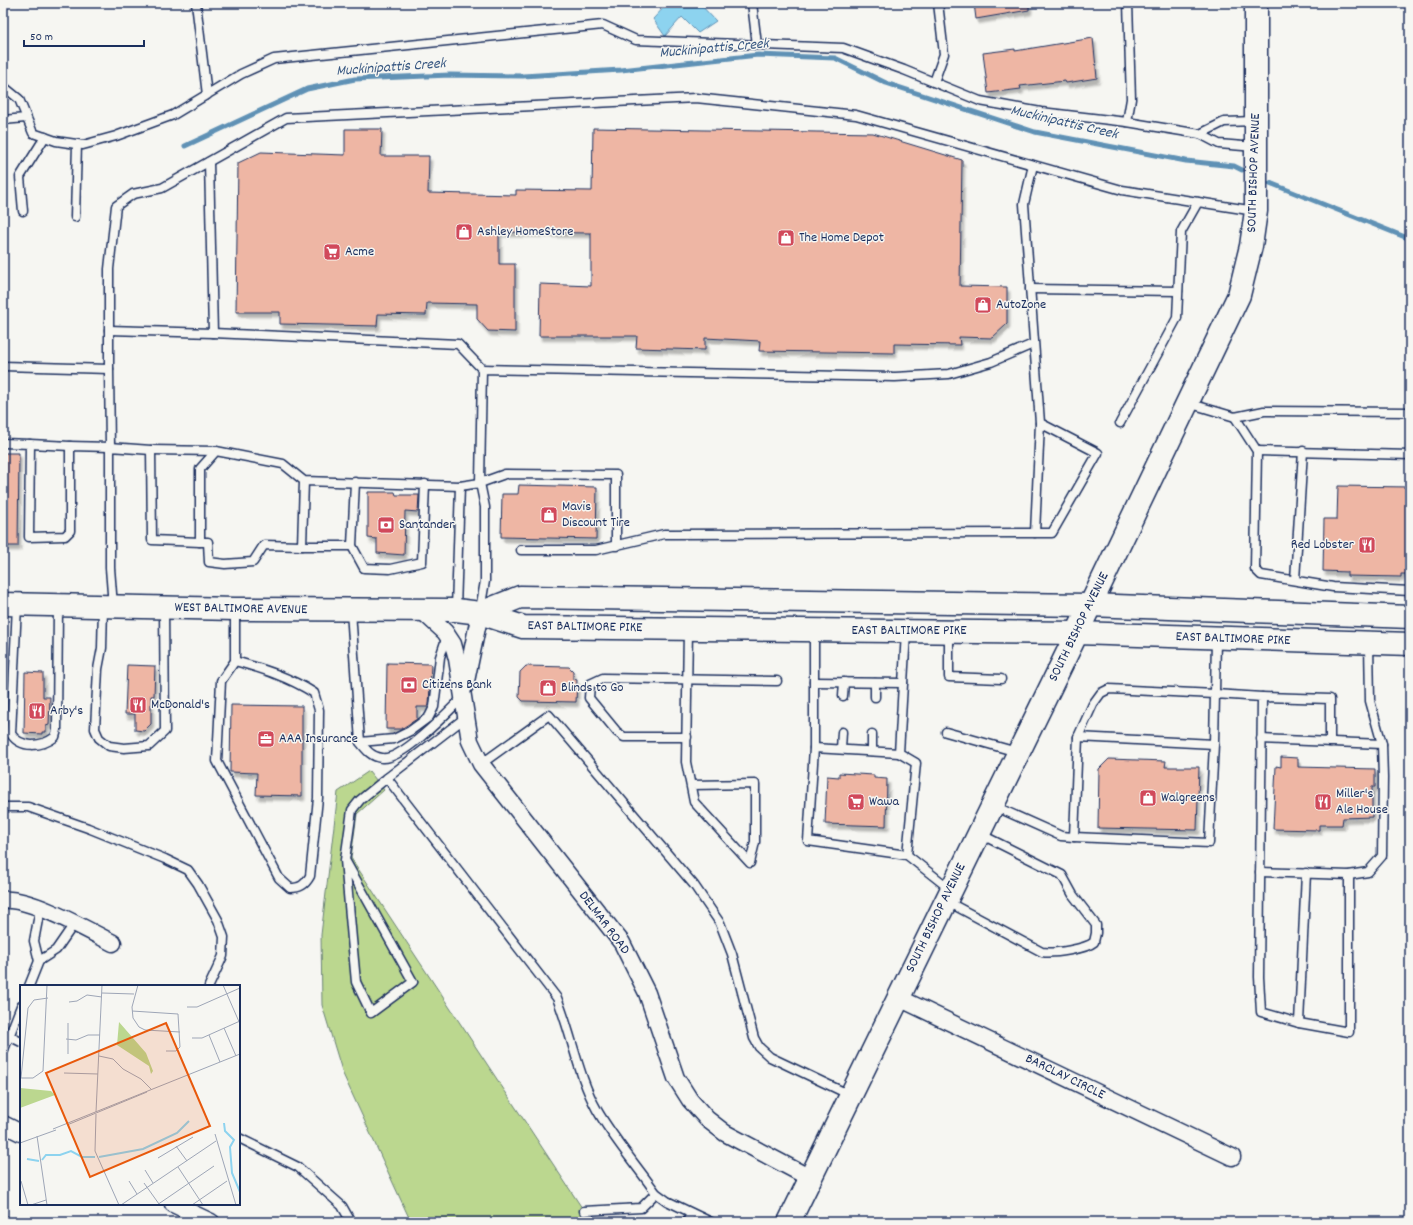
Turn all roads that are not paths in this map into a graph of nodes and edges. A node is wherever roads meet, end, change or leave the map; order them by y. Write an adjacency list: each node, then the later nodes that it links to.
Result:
1 (196, 3): 9 (lane)
2 (752, 3): 6 (lane)
3 (938, 3): 7 (lane)
4 (1128, 3): 13 (lane)
5 (1256, 3): 12 (main road, SOUTH BISHOP AVENUE)
6 (757, 45): 7 (lane); 9 (lane)
7 (934, 82): 13 (lane)
8 (3, 86): 10 (lane)
9 (207, 95): 16 (lane)
10 (26, 118): 11 (lane); 15 (lane)
11 (3, 120)
12 (1256, 121): 14 (lane); 17 (main road, SOUTH BISHOP AVENUE)
13 (1127, 122): 14 (lane)
14 (1200, 134): 17 (lane)
15 (45, 137): 16 (lane); 21 (lane)
16 (77, 144): 23 (lane)
17 (1256, 147): 22 (main road, SOUTH BISHOP AVENUE)
18 (209, 162): 19 (lane); 26 (lane); 27 (lane)
19 (1033, 165): 20 (lane); 24 (lane)
20 (1198, 202): 22 (lane); 25 (lane)
21 (22, 211)
22 (1256, 211): 32 (main road, SOUTH BISHOP AVENUE)
23 (75, 217)
24 (1030, 289): 25 (lane); 28 (lane)
25 (1178, 291): 36 (lane)
26 (109, 330): 27 (lane); 30 (lane)
27 (213, 332): 31 (lane)
28 (1033, 344): 31 (lane); 35 (lane)
29 (3, 366): 30 (lane)
30 (109, 369): 40 (lane)
31 (482, 369): 48 (lane)
32 (1188, 402): 34 (lane); 62 (main road, SOUTH BISHOP AVENUE)
33 (1410, 412): 34 (lane)
34 (1236, 417): 43 (lane)
35 (1040, 423): 51 (lane); 51 (lane)
36 (1120, 423)
37 (3, 444): 38 (lane)
38 (30, 444): 39 (lane); 39 (lane)
39 (70, 446): 40 (lane)
40 (110, 447): 41 (lane); 63 (lane)
41 (150, 450): 42 (lane); 52 (lane)
42 (216, 451): 46 (lane); 52 (lane)
43 (1257, 451): 44 (lane); 57 (lane)
44 (1303, 451): 45 (lane); 57 (lane)
45 (1410, 455)
46 (304, 481): 47 (lane); 53 (lane)
47 (355, 482): 49 (lane); 54 (lane)
48 (480, 483): 50 (lane); 55 (lane); 69 (lane)
49 (425, 484): 50 (lane); 54 (lane)
50 (460, 486): 67 (lane)
51 (1035, 533): 55 (lane)
52 (200, 542): 53 (lane)
53 (302, 546): 54 (lane)
54 (352, 546)
55 (616, 546): 56 (lane)
56 (521, 550)
57 (1295, 580): 58 (lane)
58 (1410, 591)
59 (731, 600): 62 (main road, EAST BALTIMORE PIKE); 69 (main road, EAST BALTIMORE PIKE); 72 (main road)
60 (10, 604): 61 (main road, WEST BALTIMORE AVENUE); 61 (lane)
61 (58, 605): 63 (main road, WEST BALTIMORE AVENUE)
62 (1089, 605): 70 (main road, EAST BALTIMORE PIKE); 76 (main road, SOUTH BISHOP AVENUE)
63 (108, 606): 64 (main road, WEST BALTIMORE AVENUE); 64 (lane)
64 (164, 608): 65 (main road, WEST BALTIMORE AVENUE)
65 (235, 609): 68 (main road, WEST BALTIMORE AVENUE); 81 (lane)
66 (421, 610): 67 (main road, WEST BALTIMORE AVENUE); 68 (main road, WEST BALTIMORE AVENUE); 77 (street, DELMAR ROAD)
67 (456, 610): 69 (main road, WEST BALTIMORE AVENUE)
68 (351, 611): 101 (lane)
69 (480, 613): 71 (main road, EAST BALTIMORE PIKE); 91 (street, DELMAR ROAD)
70 (1410, 617)
71 (688, 628): 72 (main road, EAST BALTIMORE PIKE); 83 (lane)
72 (731, 629): 73 (main road, EAST BALTIMORE PIKE)
73 (814, 630): 74 (main road, EAST BALTIMORE PIKE); 85 (lane)
74 (906, 631): 75 (main road, EAST BALTIMORE PIKE); 88 (lane)
75 (949, 631): 76 (main road, EAST BALTIMORE PIKE); 82 (lane)
76 (1077, 633): 78 (main road, EAST BALTIMORE PIKE); 109 (main road, SOUTH BISHOP AVENUE)
77 (447, 636): 91 (street, DELMAR ROAD); 101 (lane)
78 (1216, 638): 79 (main road, EAST BALTIMORE PIKE); 89 (lane)
79 (1369, 643): 80 (main road, EAST BALTIMORE PIKE); 104 (lane)
80 (1410, 644)
81 (235, 661): 81 (lane)
82 (1000, 679)
83 (688, 680): 84 (lane); 99 (lane); 99 (lane)
84 (777, 681)
85 (814, 682): 86 (lane); 105 (lane)
86 (844, 682): 87 (lane); 90 (lane)
87 (875, 683): 88 (lane); 92 (lane)
88 (903, 683): 108 (lane)
89 (1215, 694): 93 (lane); 98 (lane); 103 (lane)
90 (843, 696)
91 (463, 697): 94 (street, DELMAR ROAD); 101 (lane)
92 (875, 697)
93 (1262, 697): 100 (lane); 102 (lane)
94 (466, 717): 110 (street, DELMAR ROAD); 111 (lane)
95 (842, 732): 106 (lane)
96 (946, 732): 109 (lane)
97 (872, 734): 107 (lane)
98 (1078, 737): 103 (lane); 116 (lane)
99 (687, 738): 112 (lane)
100 (1261, 739): 102 (lane); 119 (lane)
101 (360, 742)
102 (1330, 742): 104 (lane)
103 (1214, 744): 116 (lane)
104 (1382, 744): 121 (lane)
105 (814, 748): 106 (lane); 117 (lane)
106 (841, 749): 107 (lane)
107 (872, 751): 108 (lane)
108 (899, 753): 117 (lane)
109 (1017, 753): 113 (main road, SOUTH BISHOP AVENUE)
110 (480, 764): 136 (lane); 141 (street, DELMAR ROAD)
111 (387, 778): 118 (lane); 142 (lane)
112 (691, 784): 112 (lane)
113 (992, 805): 115 (main road, SOUTH BISHOP AVENUE); 116 (lane)
114 (3, 807): 129 (lane)
115 (978, 833): 122 (main road, SOUTH BISHOP AVENUE); 122 (lane)
116 (1074, 837)
117 (908, 855): 122 (lane)
118 (345, 860): 118 (lane)
119 (1260, 872): 120 (lane); 132 (lane)
120 (1306, 873): 121 (lane); 132 (lane)
121 (1349, 875): 132 (lane)
122 (948, 895): 130 (main road, SOUTH BISHOP AVENUE)
123 (3, 900): 124 (street)
124 (40, 909): 125 (street); 127 (lane)
125 (74, 924): 126 (street); 127 (lane)
126 (113, 943)
127 (39, 961): 128 (lane)
128 (29, 985)
129 (209, 985)
130 (898, 997): 136 (main road, SOUTH BISHOP AVENUE); 140 (street, BARCLAY CIRCLE)
131 (20, 1009): 133 (lane)
132 (1299, 1024)
133 (9, 1036): 134 (lane); 135 (lane)
134 (20, 1042)
135 (3, 1052)
136 (850, 1095): 141 (main road, SOUTH BISHOP AVENUE)
137 (3, 1124): 138 (street)
138 (20, 1132)
139 (240, 1138): 149 (lane)
140 (1232, 1157)
141 (810, 1178): 152 (main road, SOUTH BISHOP AVENUE)
142 (656, 1193): 144 (lane); 145 (lane)
143 (175, 1205): 148 (street)
144 (584, 1211)
145 (691, 1213): 150 (lane); 151 (lane)
146 (3, 1220): 147 (lane)
147 (8, 1222)
148 (211, 1222)
149 (351, 1222)
150 (687, 1222)
151 (711, 1222)
152 (788, 1222)

